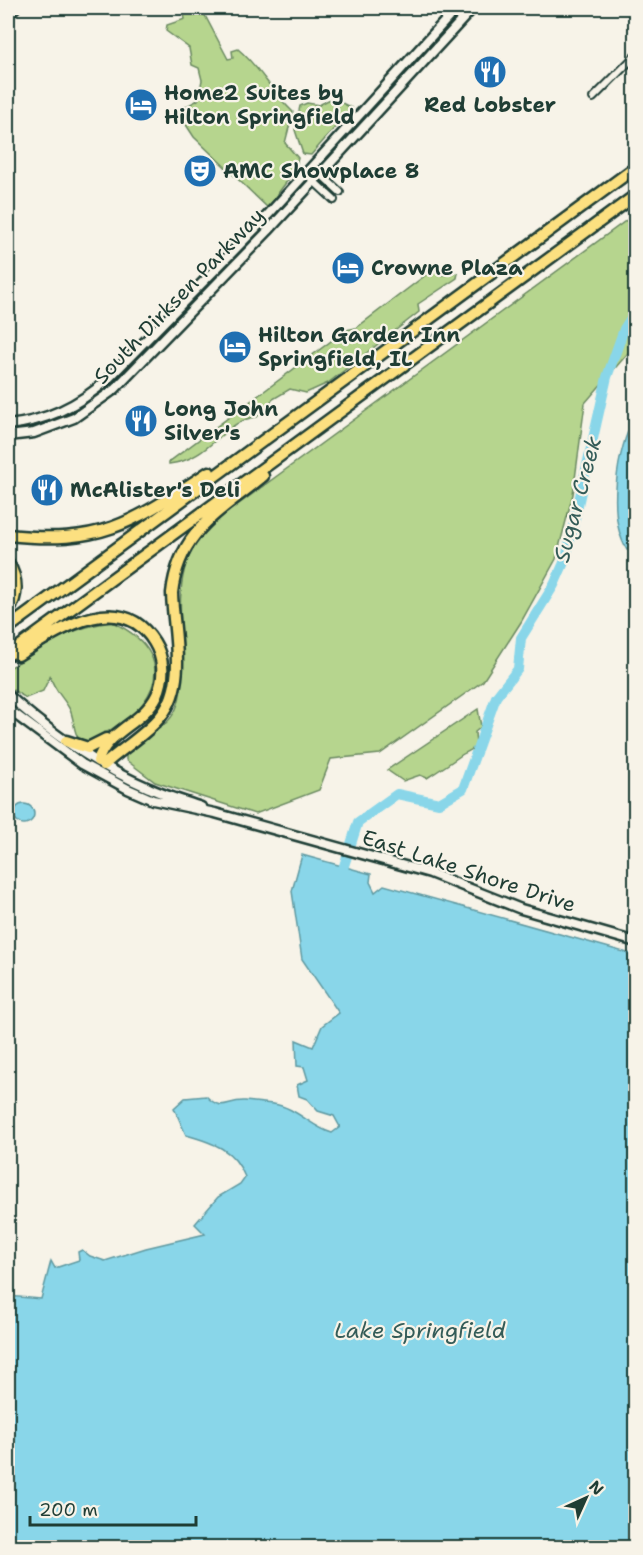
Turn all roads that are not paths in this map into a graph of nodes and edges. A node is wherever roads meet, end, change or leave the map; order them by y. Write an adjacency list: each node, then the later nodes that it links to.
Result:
1 (16, 8): 4 (street)
2 (457, 8): 7 (main road, South Dirksen Parkway)
3 (473, 8): 10 (main road, South Dirksen Parkway)
4 (8, 17)
5 (636, 55): 6 (street)
6 (593, 98)
7 (313, 167): 9 (main road, South Dirksen Parkway); 10 (street)
8 (636, 167): 16 (highway)
9 (306, 174): 11 (street); 17 (main road, South Dirksen Parkway)
10 (321, 175): 11 (main road, South Dirksen Parkway); 12 (street)
11 (314, 182): 14 (street); 18 (main road, South Dirksen Parkway)
12 (340, 192)
13 (636, 195): 15 (highway)
14 (333, 200)
15 (330, 419): 23 (highway); 29 (highway)
16 (285, 424): 19 (highway); 22 (highway)
17 (8, 425)
18 (8, 436)
19 (8, 535)
20 (8, 563): 21 (highway)
21 (8, 612)
22 (8, 628)
23 (8, 655)
24 (8, 662): 27 (highway)
25 (8, 695): 28 (main road)
26 (8, 709): 29 (main road)
27 (143, 714): 28 (highway); 29 (highway)
28 (66, 741): 29 (main road)
29 (99, 766): 30 (main road, East Lake Shore Drive)
30 (636, 942)

